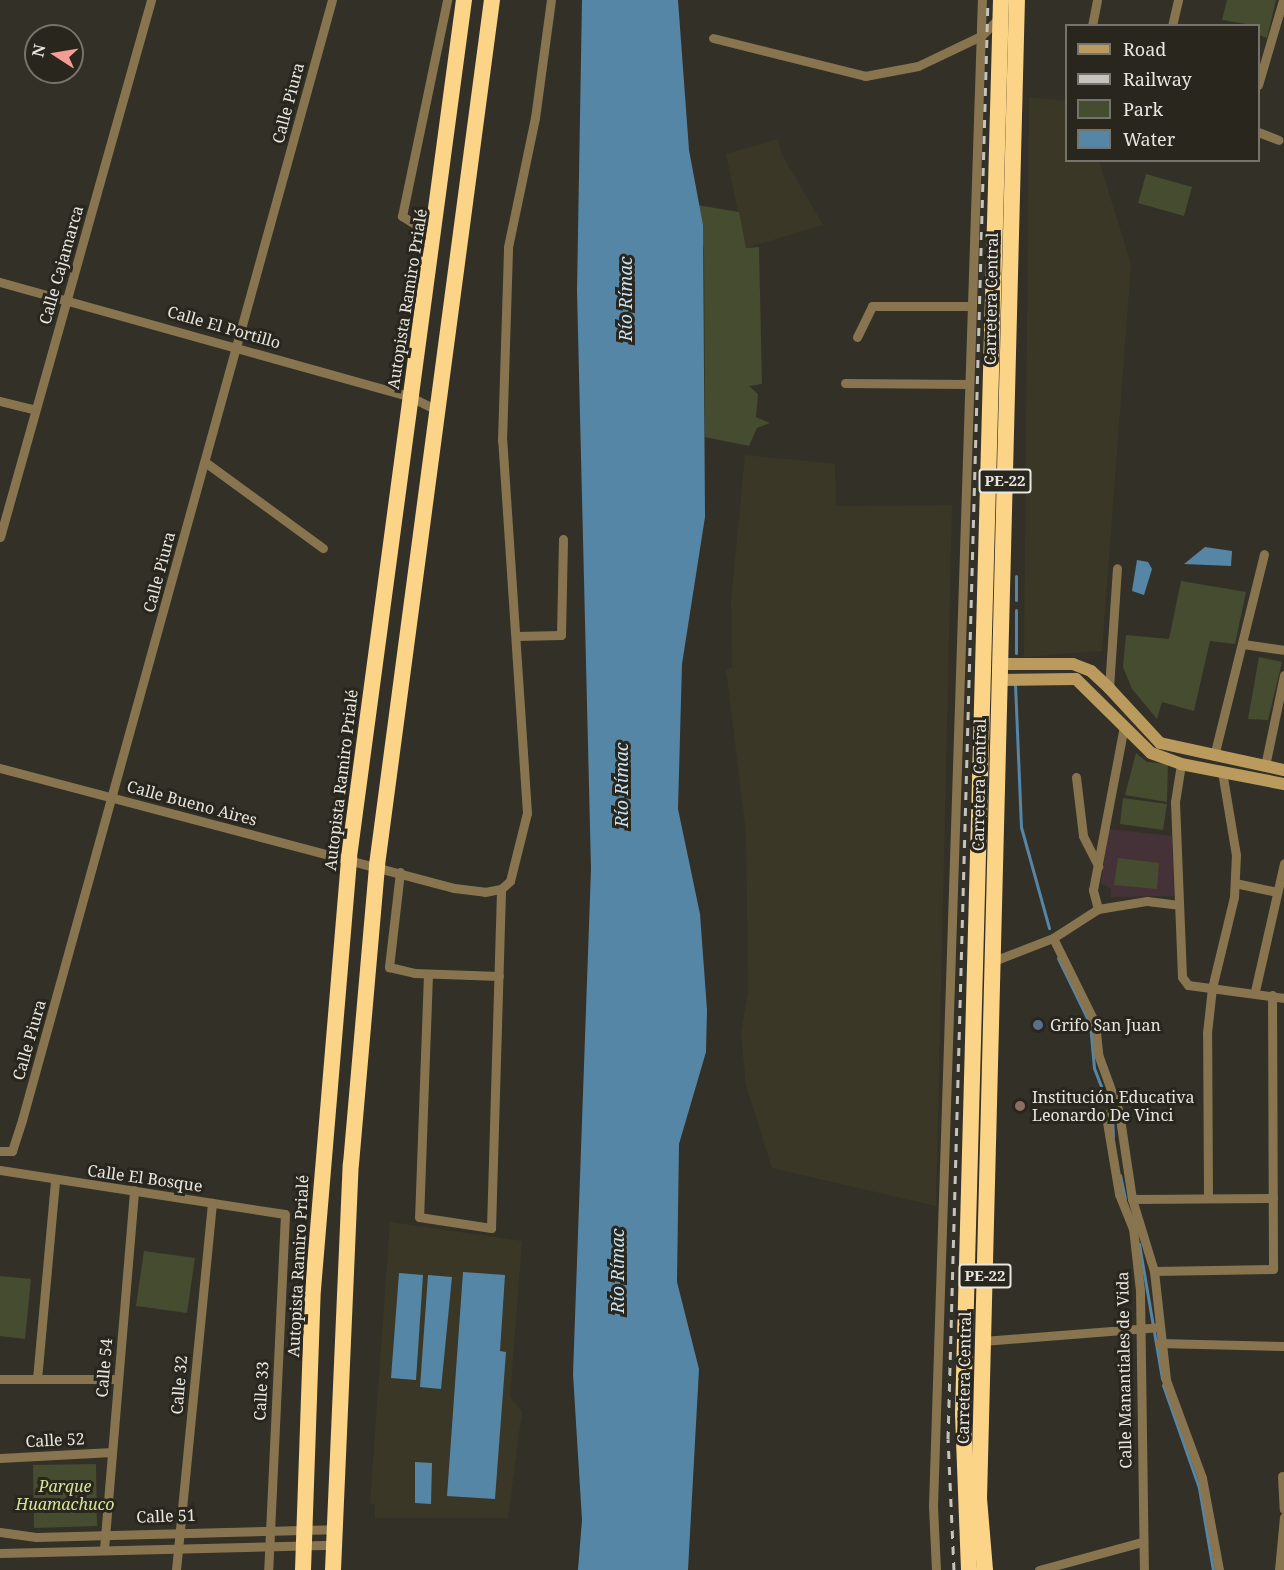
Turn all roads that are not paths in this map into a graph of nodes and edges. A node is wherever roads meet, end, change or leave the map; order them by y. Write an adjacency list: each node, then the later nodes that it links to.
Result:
1 (150, 0): 23 (street, Calle Cajamarca)
2 (332, 0): 26 (street, Calle Piura)
3 (447, 0): 21 (street)
4 (464, 0): 21 (highway, Autopista Ramiro Prialé)
5 (492, 0): 32 (highway)
6 (551, 0): 40 (street)
7 (982, 0): 16 (street)
8 (1000, 0): 13 (highway, Carretera Central / PE-22)
9 (1017, 0): 13 (street); 34 (highway, Carretera Central / PE-22)
10 (1098, 0): 14 (street)
11 (1178, 0): 15 (street)
12 (1283, 0): 18 (street)
13 (1000, 17): 16 (street); 34 (highway, Carretera Central / PE-22)
14 (1092, 24)
15 (1172, 24)
16 (981, 36): 17 (street); 24 (street)
17 (713, 38)
18 (1260, 78)
19 (1260, 133): 20 (street)
20 (1279, 140)
21 (436, 237): 29 (highway, Autopista Ramiro Prialé)
22 (0, 282): 23 (street, Calle El Portillo)
23 (66, 299): 26 (street, Calle El Portillo); 31 (street, Calle Cajamarca)
24 (972, 306): 25 (street); 28 (street)
25 (857, 337)
26 (238, 346): 29 (street, Calle El Portillo); 33 (street, Calle Piura)
27 (844, 383): 28 (street)
28 (969, 384): 75 (street)
29 (411, 397): 32 (street, Calle El Portillo); 56 (highway, Autopista Ramiro Prialé)
30 (0, 401): 31 (street)
31 (35, 410): 35 (street, Calle Cajamarca)
32 (436, 410): 58 (highway)
33 (205, 462): 37 (street); 55 (street, Calle Piura)
34 (997, 467): 43 (highway, Carretera Central / PE-22); 67 (highway, Carretera Central / PE-22)
35 (0, 537)
36 (563, 539): 40 (street)
37 (323, 548)
38 (1264, 554): 41 (street)
39 (1117, 568): 45 (street)
40 (516, 636): 62 (street)
41 (1243, 644): 42 (street); 47 (street)
42 (1284, 650)
43 (1000, 672): 45 (street); 46 (street); 68 (highway, Carretera Central / PE-22)
44 (1284, 675): 49 (street)
45 (1108, 688): 47 (street)
46 (1124, 726): 48 (street); 59 (street)
47 (1214, 756): 49 (street)
48 (1181, 764): 52 (street); 64 (street)
49 (1265, 766): 51 (street)
50 (0, 768): 55 (street, Calle Bueno Aires)
51 (1284, 770)
52 (1222, 771): 54 (street); 61 (street)
53 (1076, 777): 59 (street)
54 (1284, 784)
55 (113, 798): 56 (street, Calle Bueno Aires); 78 (street, Calle Piura)
56 (349, 857): 58 (street, Calle Bueno Aires); 107 (highway, Autopista Ramiro Prialé)
57 (1284, 863): 63 (street)
58 (377, 865): 60 (street, Calle Bueno Aires); 108 (highway)
59 (1098, 866): 65 (street)
60 (400, 872): 62 (street, Calle Bueno Aires); 69 (street)
61 (1235, 883): 63 (street); 71 (street)
62 (501, 889): 70 (street)
63 (1277, 892): 72 (street)
64 (1179, 905): 65 (street); 71 (street)
65 (1098, 909): 66 (street)
66 (1053, 938): 68 (street); 77 (street)
67 (975, 961): 68 (street); 76 (highway, Carretera Central / PE-22)
68 (993, 962): 92 (highway, Carretera Central / PE-22)
69 (428, 974): 70 (street); 70 (street)
70 (499, 976)
71 (1212, 988): 72 (street); 84 (street)
72 (1256, 991): 73 (street)
73 (1272, 995): 74 (street); 85 (street)
74 (1284, 998)
75 (949, 1072): 76 (street); 82 (street)
76 (972, 1074): 81 (highway, Carretera Central / PE-22)
77 (1116, 1106): 86 (street); 91 (street, Calle Manantiales de Vida)
78 (0, 1151)
79 (0, 1170): 80 (street, Calle El Bosque)
80 (55, 1180): 83 (street, Calle El Bosque); 96 (street)
81 (969, 1186): 82 (street); 119 (highway, Carretera Central / PE-22)
82 (946, 1187): 118 (street)
83 (134, 1190): 87 (street, Calle El Bosque); 97 (street, Calle 54)
84 (1208, 1198): 85 (street); 86 (street)
85 (1273, 1198): 89 (street)
86 (1132, 1199): 89 (street)
87 (212, 1203): 88 (street, Calle El Bosque); 104 (street, Calle 32)
88 (285, 1214): 103 (street, Calle 33)
89 (1154, 1271): 90 (street)
90 (1159, 1327): 91 (street); 93 (street)
91 (1141, 1328): 92 (street); 109 (street, Calle Manantiales de Vida)
92 (983, 1341): 120 (highway, Carretera Central / PE-22)
93 (1159, 1343): 94 (street); 123 (street)
94 (1284, 1346)
95 (0, 1379): 96 (street)
96 (37, 1379): 97 (street)
97 (118, 1379): 98 (street, Calle 54)
98 (112, 1452): 99 (street, Calle 52); 106 (street, Calle 54)
99 (0, 1458)
100 (1282, 1476): 101 (street)
101 (1284, 1509)
102 (1284, 1517): 124 (street)
103 (270, 1528): 104 (street, Calle 51); 107 (street, Calle 51); 110 (street, Calle 33)
104 (180, 1530): 106 (street, Calle 51); 111 (street, Calle 32)
105 (0, 1532): 106 (street, Calle 51)
106 (105, 1533): 112 (street, Calle 54)
107 (303, 1537): 108 (street, Calle 51); 108 (street, Calle 51); 110 (street, Calle 51); 116 (highway, Autopista Ramiro Prialé)
108 (333, 1537): 117 (highway)
109 (1142, 1542): 121 (street); 122 (street, Calle Manantiales de Vida)
110 (269, 1544): 111 (street, Calle 51); 115 (street, Calle 33)
111 (178, 1547): 112 (street, Calle 51); 114 (street, Calle 32)
112 (104, 1549): 113 (street, Calle 51)
113 (0, 1553)
114 (176, 1570)
115 (268, 1570)
116 (303, 1570)
117 (333, 1570)
118 (936, 1570)
119 (969, 1570)
120 (985, 1570)
121 (1038, 1570)
122 (1143, 1570)
123 (1219, 1570)
124 (1279, 1570)

